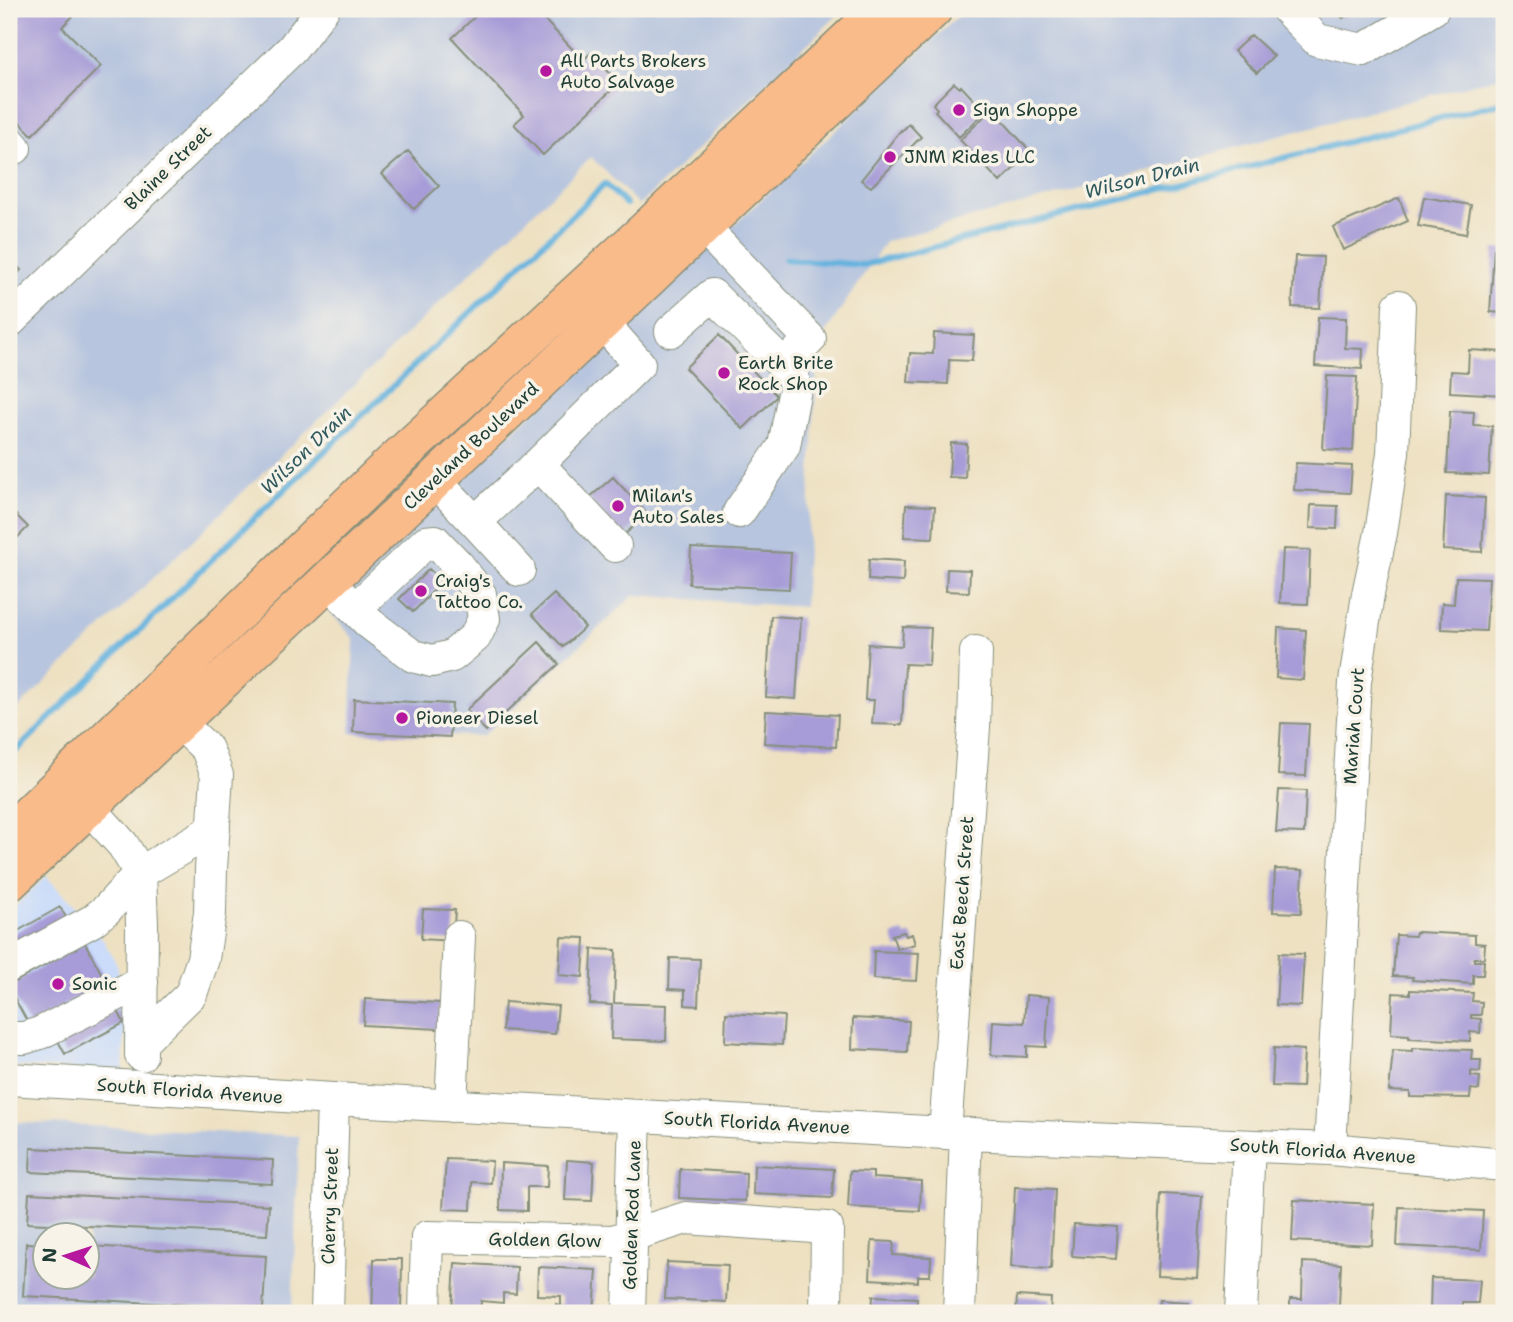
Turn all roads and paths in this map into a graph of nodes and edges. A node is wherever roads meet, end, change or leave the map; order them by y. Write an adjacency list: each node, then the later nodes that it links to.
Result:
1 (323, 9): 10 (street, Blaine Street)
2 (881, 9): 23 (main road, Cleveland Boulevard)
3 (933, 9): 6 (main road, Cleveland Boulevard)
4 (1287, 9): 5 (street)
5 (1433, 9)
6 (703, 227): 7 (street); 11 (main road, Cleveland Boulevard)
7 (741, 267): 8 (street); 13 (street)
8 (712, 295): 12 (street); 13 (street)
9 (1399, 306): 42 (street, Mariah Court)
10 (9, 321)
11 (602, 322): 14 (street); 15 (main road, Cleveland Boulevard)
12 (671, 331)
13 (784, 366): 16 (street)
14 (538, 464): 17 (street); 18 (street)
15 (435, 480): 17 (street); 20 (main road, Cleveland Boulevard)
16 (739, 512)
17 (475, 522): 19 (street)
18 (615, 547)
19 (519, 570)
20 (327, 581): 21 (street); 24 (main road, Cleveland Boulevard)
21 (355, 609)
22 (976, 652): 40 (street, East Beech Street)
23 (151, 696): 24 (street); 25 (main road, Cleveland Boulevard)
24 (178, 722): 25 (main road, Cleveland Boulevard); 26 (street)
25 (76, 793): 27 (main road, Cleveland Boulevard); 28 (street); 29 (main road, Cleveland Boulevard)
26 (214, 829): 28 (street); 34 (street)
27 (9, 834)
28 (140, 873): 31 (street); 32 (street)
29 (9, 882)
30 (459, 937): 38 (street)
31 (9, 967)
32 (142, 982): 33 (street); 34 (street)
33 (9, 1038)
34 (141, 1043): 36 (street)
35 (9, 1079): 36 (street, South Florida Avenue)
36 (141, 1088): 37 (street, South Florida Avenue)
37 (333, 1099): 38 (street, South Florida Avenue); 45 (street, Cherry Street)
38 (451, 1106): 39 (street, South Florida Avenue)
39 (635, 1116): 40 (street, South Florida Avenue); 44 (street, Golden Rod Lane)
40 (956, 1133): 41 (street, South Florida Avenue); 49 (street, East Beech Street)
41 (1249, 1146): 42 (street, South Florida Avenue); 50 (street)
42 (1331, 1149): 43 (street, South Florida Avenue)
43 (1504, 1165)
44 (631, 1235): 46 (street, Golden Glow); 47 (street, Golden Rod Lane); 48 (street, Golden Glow)
45 (327, 1313)
46 (425, 1313)
47 (629, 1313)
48 (826, 1313)
49 (959, 1313)
50 (1241, 1313)

